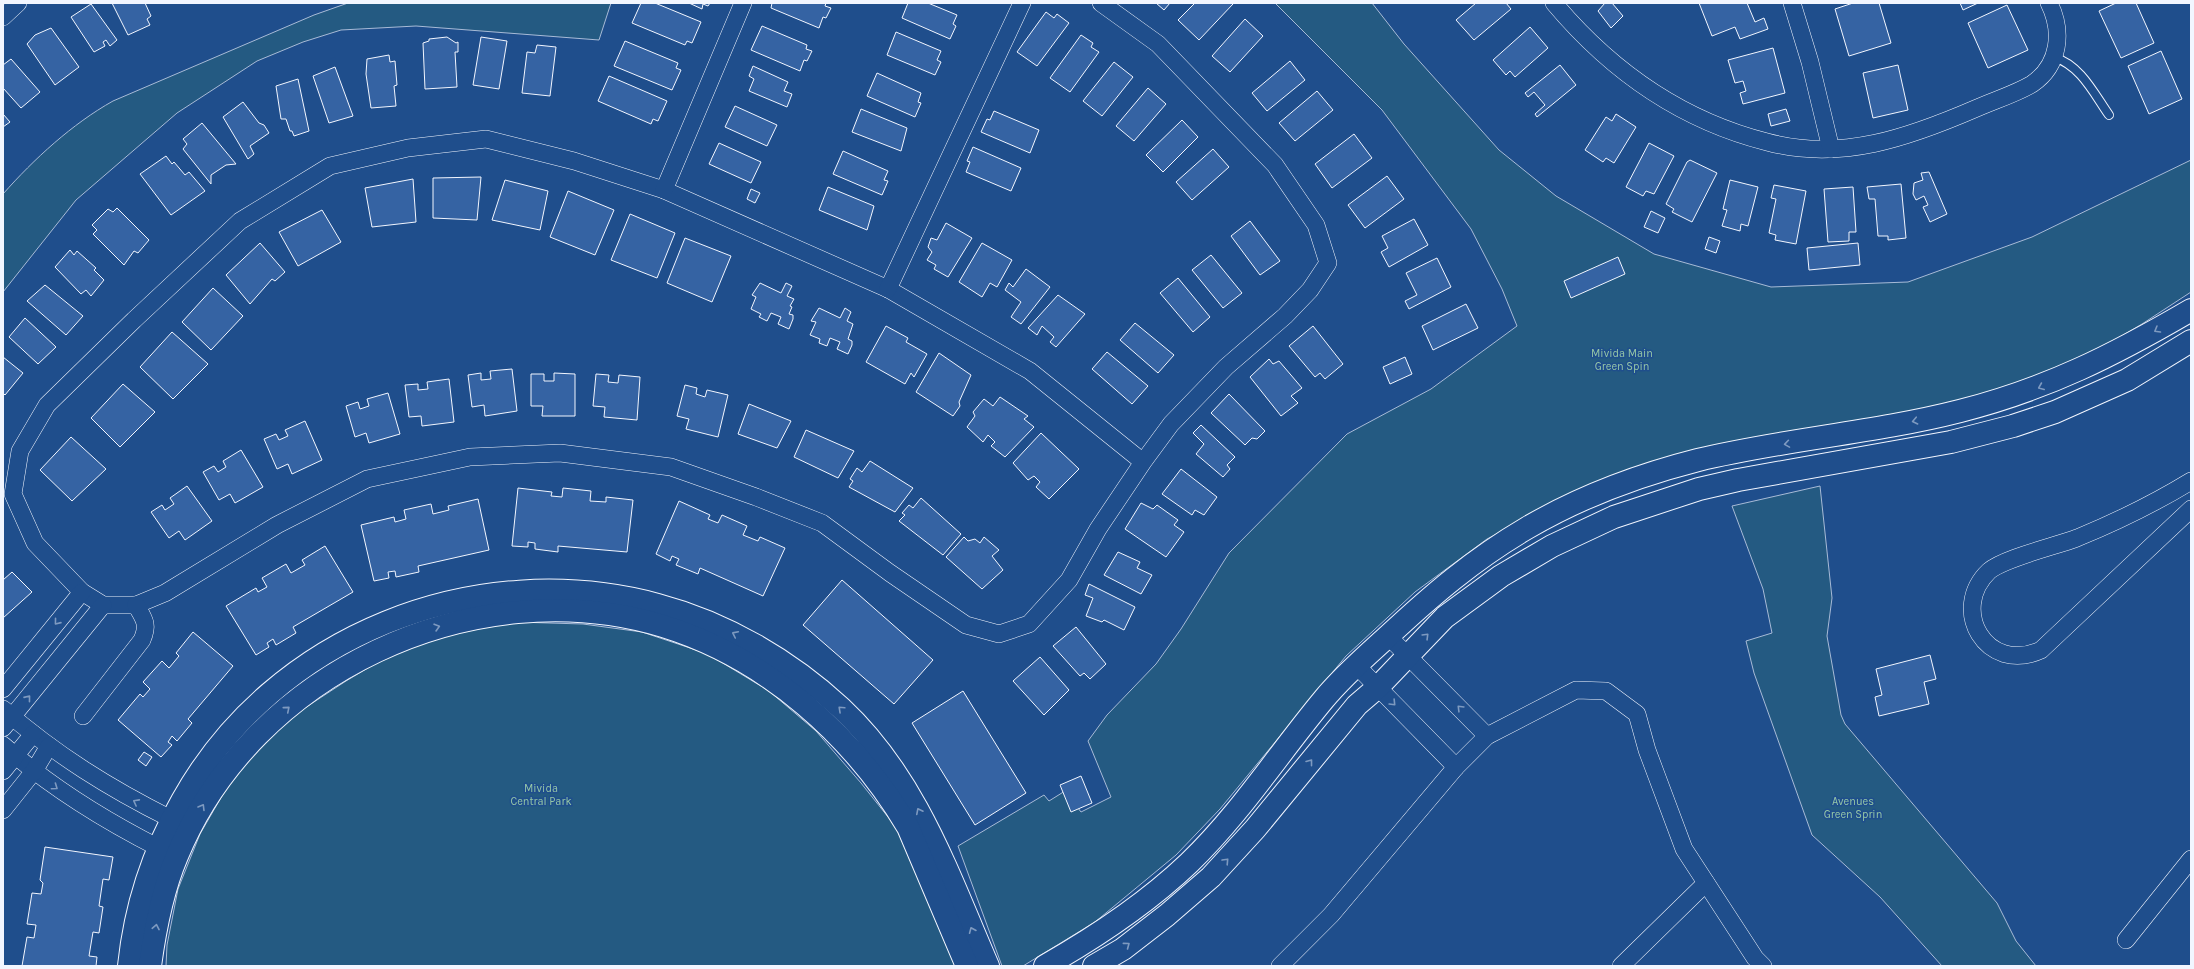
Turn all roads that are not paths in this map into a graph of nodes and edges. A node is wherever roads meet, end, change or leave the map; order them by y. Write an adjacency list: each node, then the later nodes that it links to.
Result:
1 (18, 3): 8 (street)
2 (743, 3): 12 (street)
3 (1022, 3): 13 (street)
4 (1101, 3): 16 (street)
5 (1554, 3): 11 (street)
6 (1792, 3): 11 (street)
7 (2049, 3): 9 (street)
8 (3, 17)
9 (2054, 57): 10 (lane); 11 (street)
10 (2109, 115)
11 (1831, 149)
12 (664, 190): 13 (street); 19 (street)
13 (888, 289): 16 (street)
14 (2191, 310): 22 (street, one-way to 22)
15 (2191, 341): 23 (street, one-way to 15)
16 (1143, 462): 21 (street)
17 (2191, 481): 18 (street)
18 (2191, 509)
19 (82, 592): 20 (street); 26 (street, one-way to 26)
20 (103, 605): 21 (street); 28 (street, one-way to 20)
21 (136, 605): 27 (street)
22 (1388, 636): 23 (street); 24 (street)
23 (1407, 655): 25 (street); 30 (street, one-way to 23)
24 (1356, 665): 25 (street); 46 (street)
25 (1378, 687): 33 (street, one-way to 33); 47 (street, one-way to 25)
26 (3, 689)
27 (83, 716)
28 (6, 718): 29 (street)
29 (33, 734): 31 (street); 32 (street)
30 (1487, 736): 33 (street); 40 (street)
31 (49, 746): 35 (street); 37 (street, one-way to 31)
32 (9, 750): 34 (street); 35 (street)
33 (1456, 767): 48 (street)
34 (3, 771)
35 (34, 771): 36 (street); 38 (street, one-way to 38)
36 (3, 810)
37 (171, 819): 38 (street); 45 (street, one-way to 37)
38 (159, 848): 42 (street)
39 (2191, 860): 41 (street)
40 (1706, 883): 49 (street); 50 (street)
41 (2126, 940)
42 (129, 966)
43 (150, 966): 44 (street, one-way to 44)
44 (967, 966)
45 (988, 966)
46 (1045, 966)
47 (1094, 966)
48 (1280, 966)
49 (1621, 966)
50 (1763, 966)

